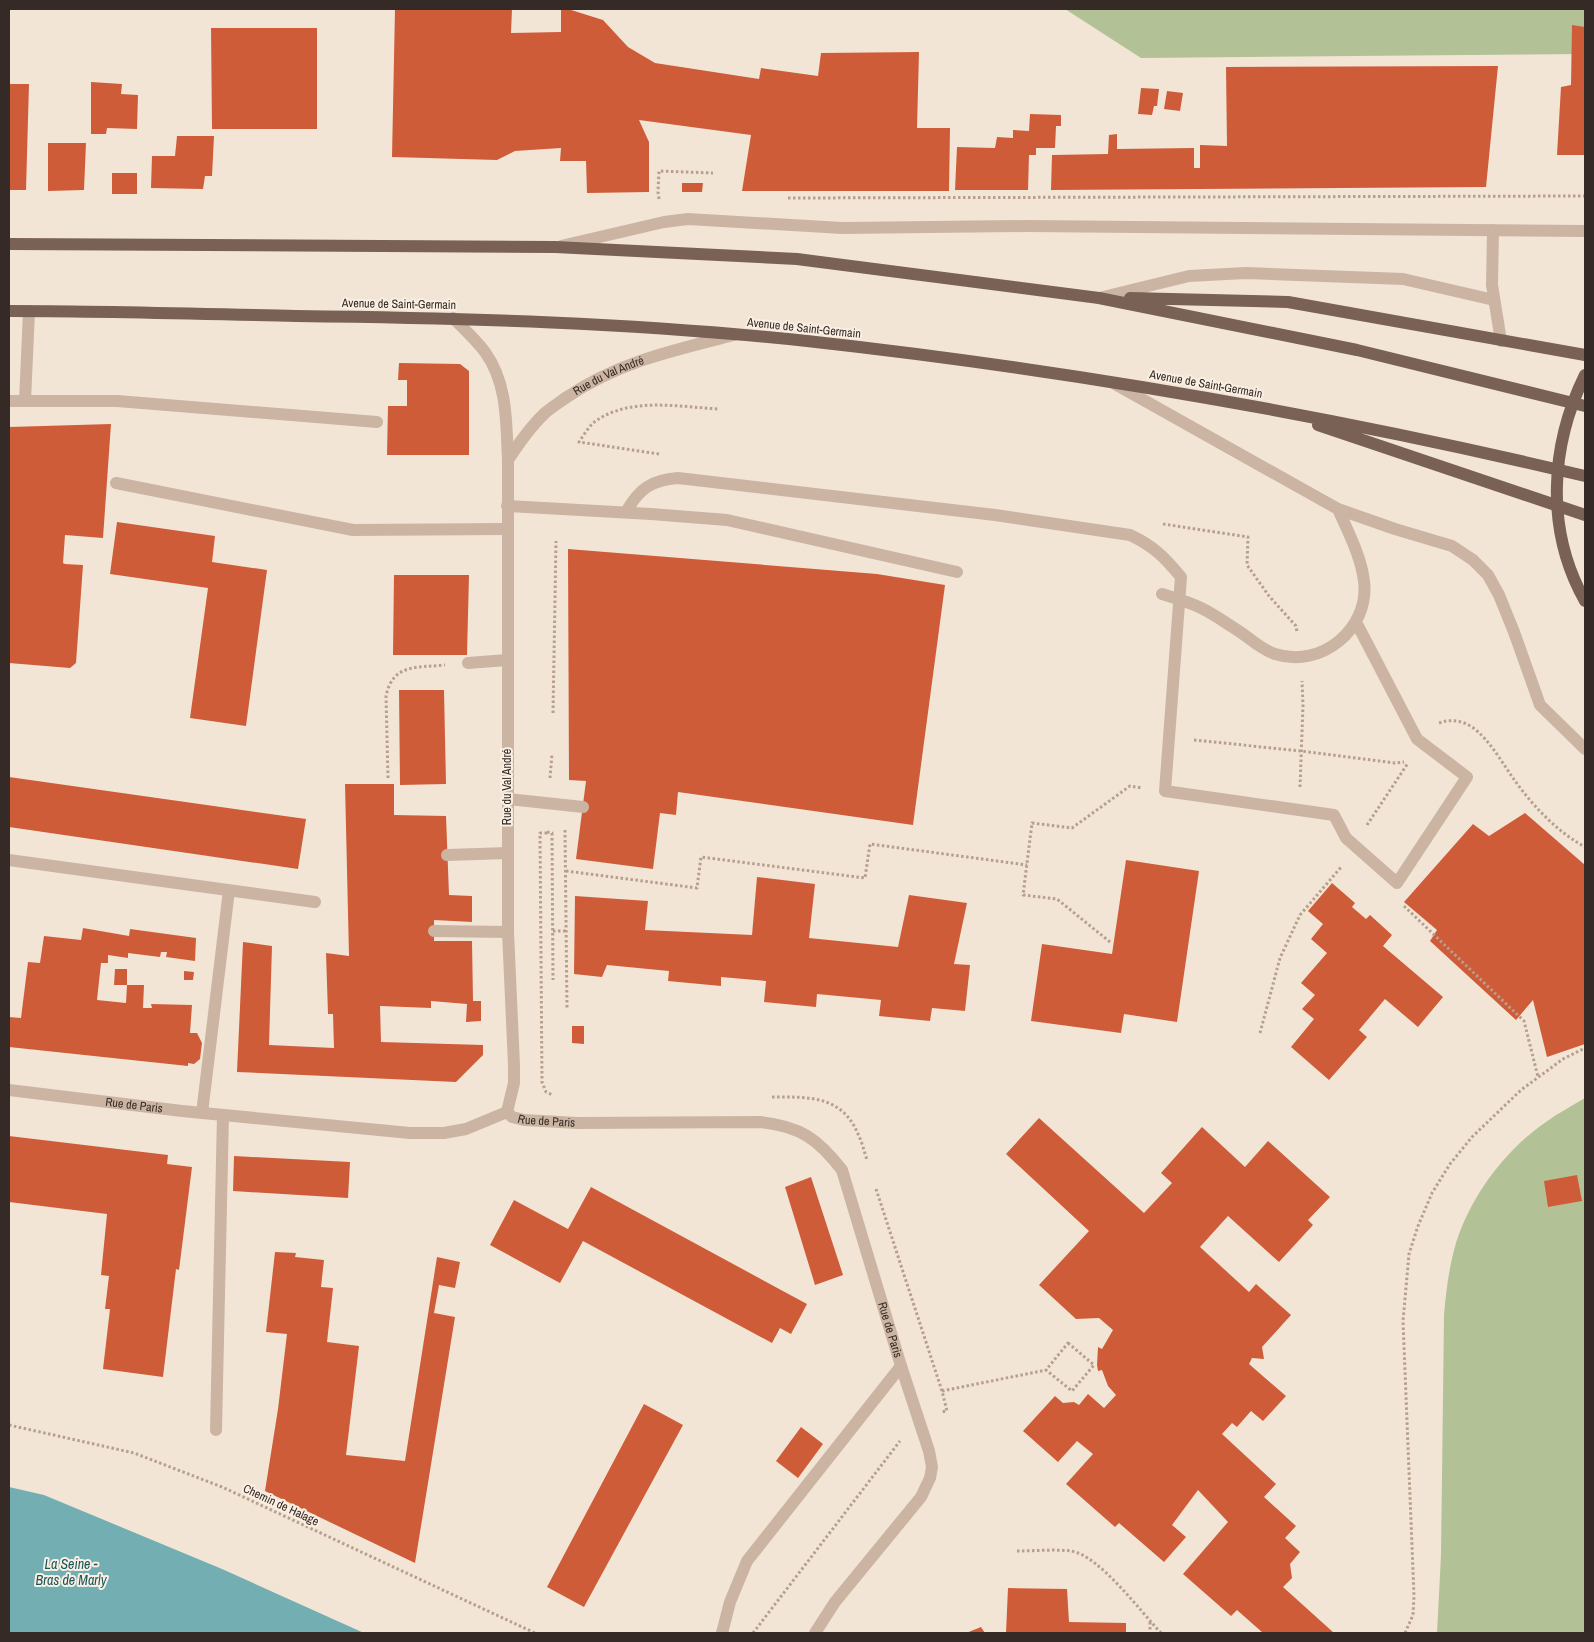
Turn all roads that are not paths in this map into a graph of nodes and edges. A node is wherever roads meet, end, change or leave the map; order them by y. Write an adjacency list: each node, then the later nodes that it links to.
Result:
1 (1493, 230): 2 (street); 4 (street); 6 (street)
2 (1585, 231)
3 (9, 244): 4 (main road)
4 (555, 247): 5 (main road)
5 (1098, 298): 6 (street); 11 (main road); 17 (main road)
6 (1494, 300): 11 (street)
7 (9, 311): 8 (main road, Avenue de Saint-Germain)
8 (29, 311): 9 (main road, Avenue de Saint-Germain); 16 (street)
9 (454, 318): 10 (main road, Avenue de Saint-Germain); 20 (street, Rue du Val André)
10 (735, 335): 14 (main road, Avenue de Saint-Germain); 20 (street, Rue du Val André)
11 (1502, 341): 12 (main road)
12 (1585, 355)
13 (1585, 374): 31 (main road, bridge)
14 (1111, 382): 18 (main road, Avenue de Saint-Germain); 24 (street)
15 (9, 401): 16 (street)
16 (25, 401): 19 (street)
17 (1585, 406)
18 (1268, 408): 21 (main road, Avenue de Saint-Germain); 26 (main road)
19 (377, 422)
20 (508, 460): 23 (street, Rue du Val André)
21 (1585, 476)
22 (116, 483): 27 (street)
23 (507, 506): 25 (street); 27 (street, Rue du Val André)
24 (1338, 509): 32 (street); 35 (street)
25 (626, 512): 28 (street); 30 (street)
26 (1585, 515)
27 (508, 529): 33 (street, Rue du Val André)
28 (957, 572)
29 (1162, 594): 30 (street)
30 (1179, 600): 32 (street); 32 (street)
31 (1585, 601)
32 (1356, 622)
33 (507, 660): 34 (street); 36 (street, Rue du Val André)
34 (468, 663)
35 (1585, 748)
36 (508, 799): 37 (street); 38 (street, Rue du Val André)
37 (583, 807)
38 (508, 853): 39 (street); 44 (street, Rue du Val André)
39 (447, 855)
40 (9, 860): 41 (street)
41 (229, 890): 42 (street); 47 (street)
42 (316, 902)
43 (434, 931): 44 (street)
44 (508, 932): 46 (street, Rue du Val André)
45 (9, 1090): 47 (street, Rue de Paris)
46 (507, 1112): 48 (street, Rue de Paris); 49 (street, Rue de Paris)
47 (202, 1113): 48 (street, Rue de Paris)
48 (223, 1115): 50 (street)
49 (901, 1366): 51 (street, Rue de Paris); 52 (street, Rue de Paris)
50 (216, 1430)
51 (722, 1633)
52 (815, 1633)

